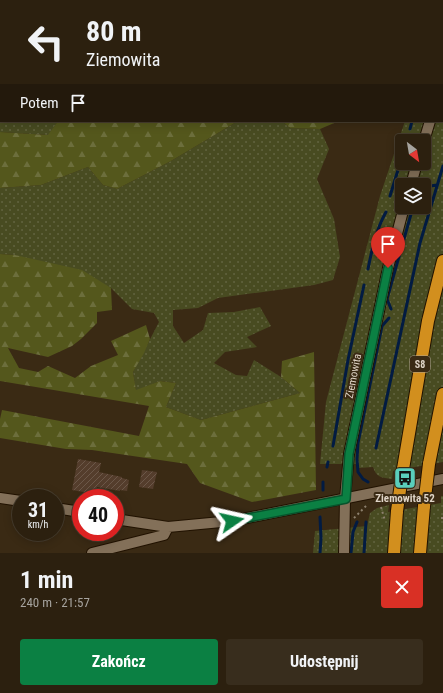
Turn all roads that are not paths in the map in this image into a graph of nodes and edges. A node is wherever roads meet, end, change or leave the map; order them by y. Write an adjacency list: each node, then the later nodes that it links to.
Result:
1 (430, 122): 2 (street)
2 (426, 134)
3 (402, 214): 8 (street, Ziemowita)
4 (443, 261): 14 (highway, S8, bridge)
5 (443, 394): 15 (highway, bridge)
6 (443, 479): 8 (street)
7 (0, 498): 9 (street)
8 (346, 499): 11 (street); 13 (street, Ziemowita)
9 (12, 500)
10 (124, 520): 11 (street)
11 (168, 527): 12 (street)
12 (92, 553)
13 (344, 553)
14 (394, 553)
15 (420, 553)

